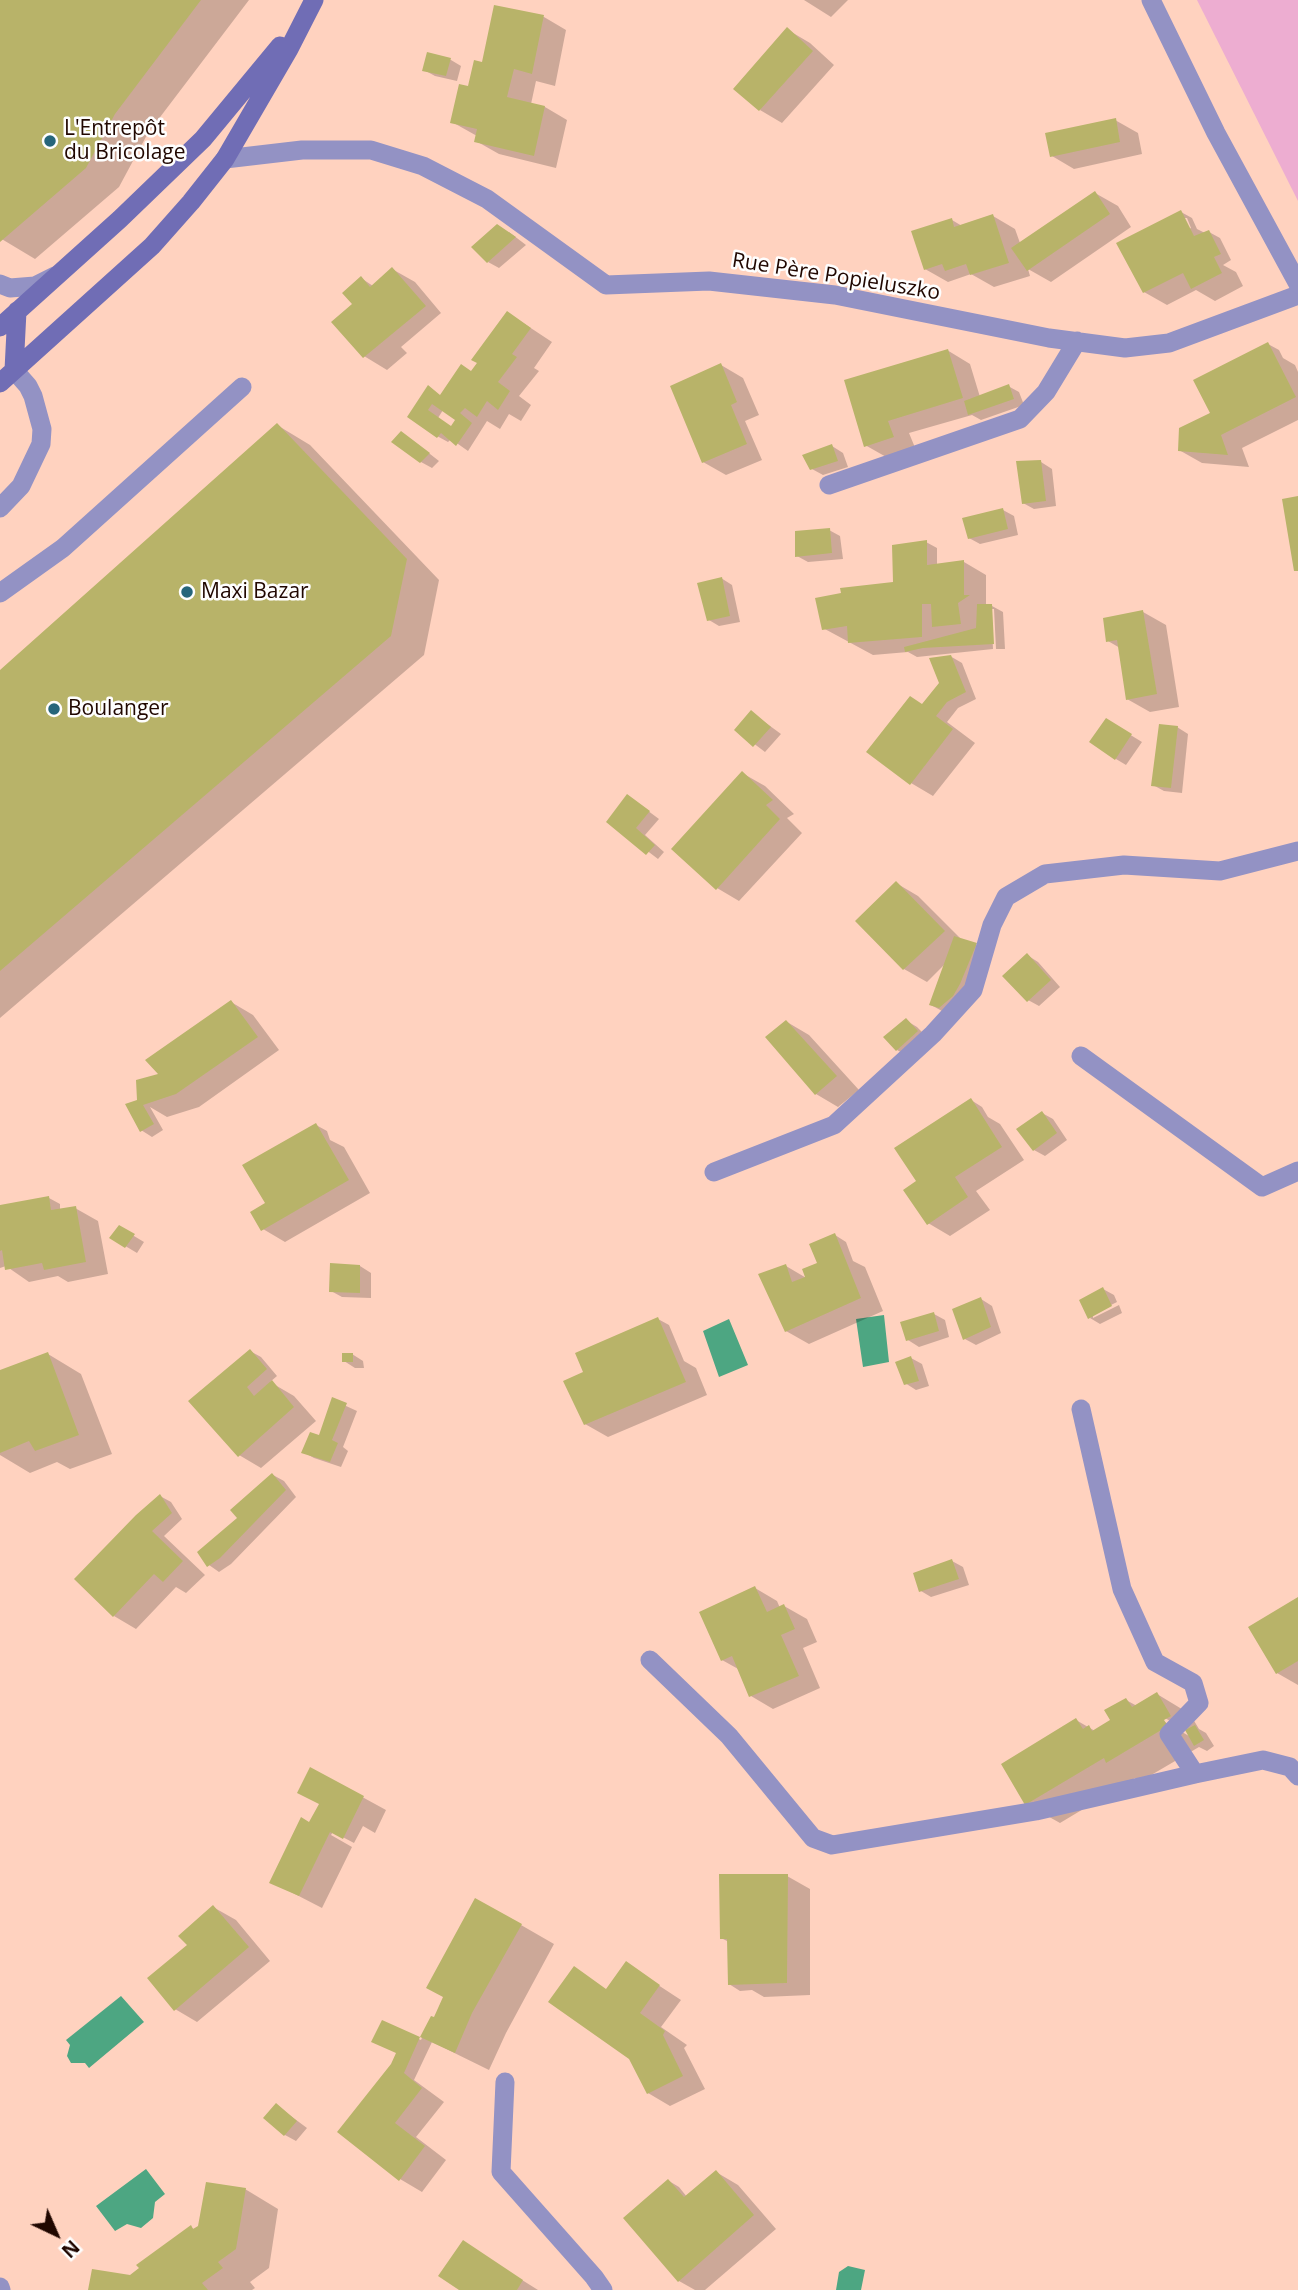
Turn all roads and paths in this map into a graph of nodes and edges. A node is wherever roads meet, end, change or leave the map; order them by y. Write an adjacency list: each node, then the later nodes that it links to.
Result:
1 (314, 0): 3 (main road); 4 (main road)
2 (1151, 0): 6 (street)
3 (225, 159): 11 (street, Rue Père Popieluszko); 12 (main road)
4 (59, 274): 5 (street); 9 (main road)
5 (0, 284)
6 (1298, 284)
7 (0, 291): 9 (street)
8 (1298, 295): 11 (street, Rue Père Popieluszko)
9 (18, 311): 10 (main road); 12 (main road)
10 (0, 327)
11 (1077, 341): 14 (street)
12 (7, 376): 15 (street)
13 (242, 387): 16 (street)
14 (830, 485)
15 (0, 508)
16 (0, 593)
17 (1298, 851): 20 (street)
18 (1081, 1056): 19 (street)
19 (1298, 1171)
20 (714, 1172)
21 (1081, 1409): 23 (street)
22 (650, 1660): 23 (street)
23 (1195, 1773): 24 (street)
24 (1298, 1776)
25 (505, 2082): 26 (street)
26 (603, 2290)

